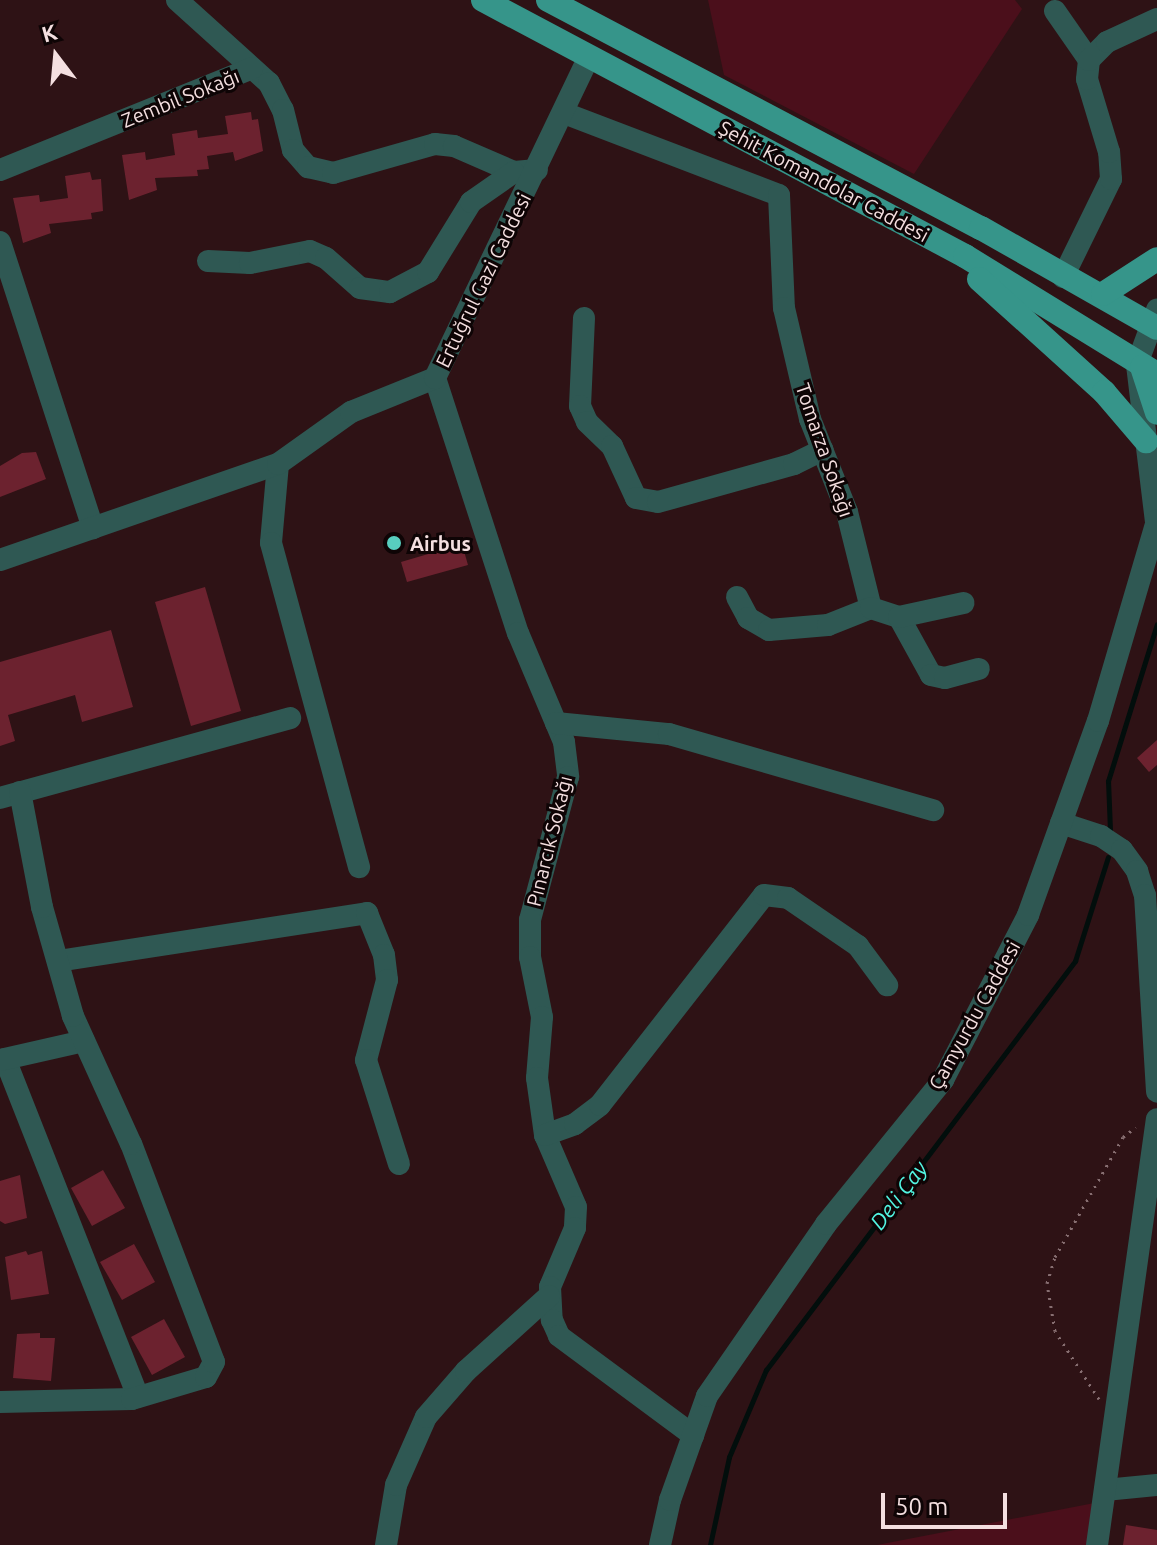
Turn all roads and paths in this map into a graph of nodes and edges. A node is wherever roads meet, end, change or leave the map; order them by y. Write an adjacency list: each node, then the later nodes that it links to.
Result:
1 (177, 0): 8 (street)
2 (483, 0): 6 (main road, Şehit Komandolar Caddesi)
3 (548, 0): 19 (main road, Şehit Komandolar Caddesi)
4 (1055, 11): 7 (street)
5 (1157, 19): 7 (street)
6 (589, 57): 9 (street, Ertuğrul Gazi Caddesi); 12 (main road, Şehit Komandolar Caddesi)
7 (1089, 60): 19 (street)
8 (252, 68): 10 (street, Zembil Sokağı); 13 (street, Zembil Sokağı)
9 (564, 113): 11 (street, Ertuğrul Gazi Caddesi); 14 (street)
10 (0, 170)
11 (537, 170): 13 (street, Zembil Sokağı); 24 (street, Ertuğrul Gazi Caddesi)
12 (803, 171): 14 (street); 15 (main road, Şehit Komandolar Caddesi)
13 (514, 172): 18 (street)
14 (779, 195): 27 (street, Tomarza Sokağı)
15 (932, 239): 23 (main road, Şehit Komandolar Caddesi); 26 (main road)
16 (0, 242): 30 (street)
17 (1157, 259): 20 (main road)
18 (208, 261)
19 (1063, 277): 20 (main road, Şehit Komandolar Caddesi)
20 (1103, 294): 22 (main road, Şehit Komandolar Caddesi)
21 (584, 318): 27 (street)
22 (1155, 320): 23 (street, Çamyurdu Caddesi)
23 (1145, 369): 25 (main road); 26 (street, Çamyurdu Caddesi)
24 (435, 378): 28 (street, Ertuğrul Gazi Caddesi); 38 (street, Pınarcık Sokağı)
25 (1157, 413)
26 (1146, 441): 29 (street, Çamyurdu Caddesi)
27 (823, 450): 34 (street, Tomarza Sokağı)
28 (278, 464): 30 (street, Ertuğrul Gazi Caddesi); 42 (street)
29 (1156, 521): 41 (street, Çamyurdu Caddesi)
30 (93, 528): 31 (street, Ertuğrul Gazi Caddesi)
31 (0, 560)
32 (737, 597): 34 (street)
33 (964, 603): 35 (street)
34 (871, 608): 35 (street)
35 (899, 617): 36 (street)
36 (979, 669)
37 (290, 718): 39 (street)
38 (556, 723): 40 (street); 50 (street, Pınarcık Sokağı)
39 (10, 795): 44 (street)
40 (933, 810)
41 (1061, 823): 43 (street); 57 (street, Çamyurdu Caddesi)
42 (359, 867)
43 (1151, 914): 48 (street)
44 (58, 961): 46 (street); 51 (street)
45 (887, 985): 50 (street)
46 (84, 1041): 47 (street); 54 (street)
47 (3, 1059): 54 (street)
48 (1157, 1092)
49 (1151, 1119): 52 (street); 56 (path)
50 (545, 1135): 53 (street, Pınarcık Sokağı)
51 (399, 1164)
52 (1151, 1200): 56 (street)
53 (549, 1296): 57 (street); 60 (street)
54 (138, 1397): 55 (street)
55 (0, 1402)
56 (1115, 1422): 59 (street)
57 (693, 1435): 61 (street, Çamyurdu Caddesi)
58 (1157, 1485): 59 (street)
59 (1105, 1490): 62 (street)
60 (386, 1545)
61 (660, 1545)
62 (1097, 1545)

